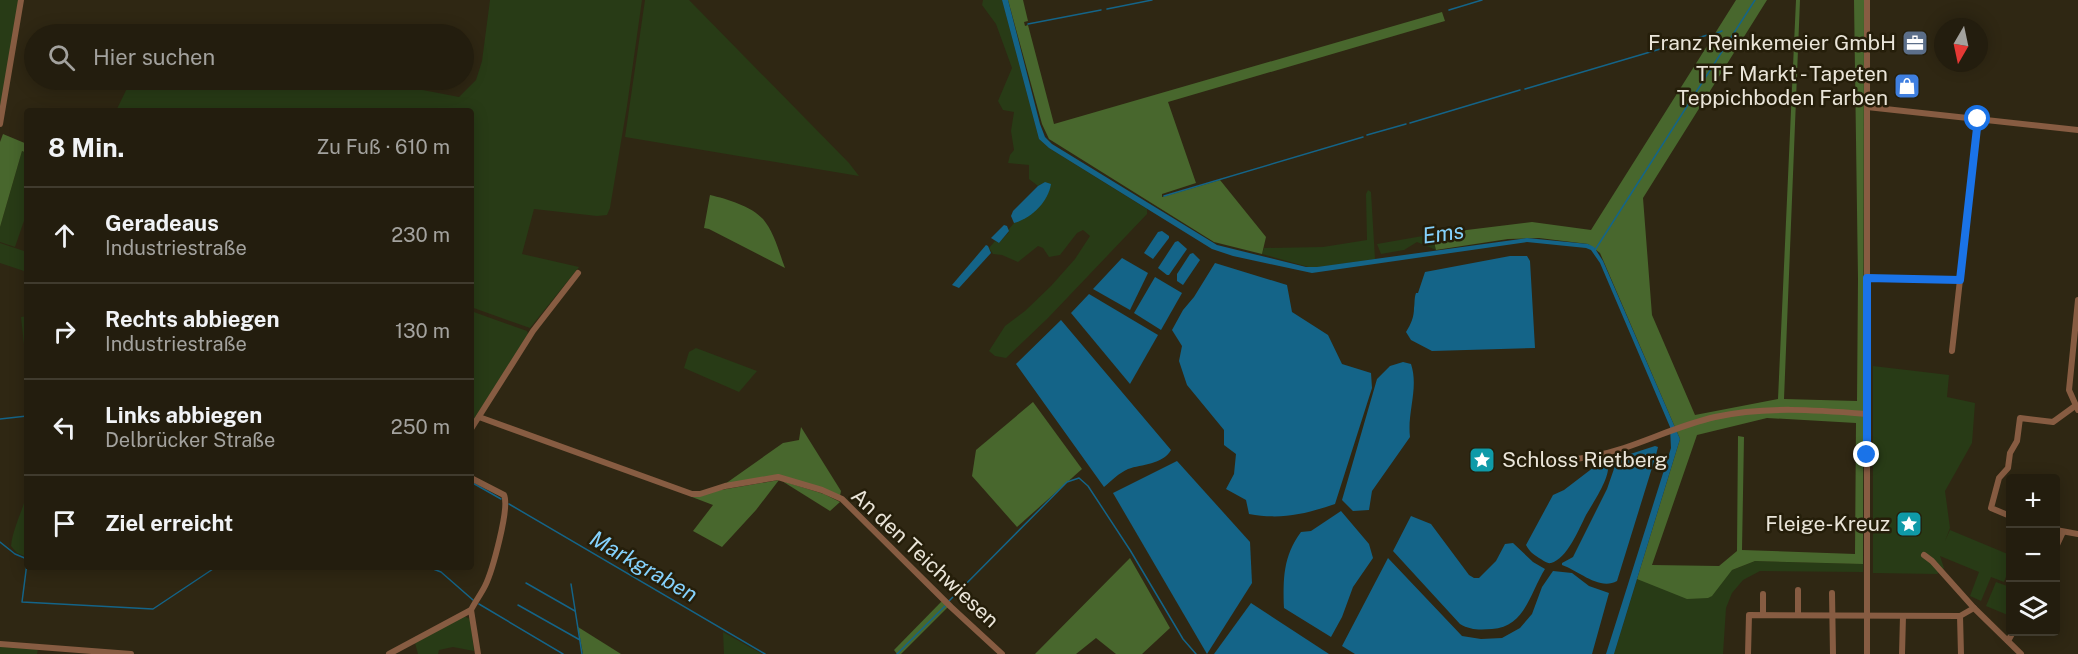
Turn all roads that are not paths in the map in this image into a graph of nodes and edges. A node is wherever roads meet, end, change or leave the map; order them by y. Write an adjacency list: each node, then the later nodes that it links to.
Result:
1 (21, 0): 5 (street)
2 (1867, 0): 3 (street)
3 (1867, 107): 4 (street); 8 (street)
4 (1978, 119): 6 (street); 9 (street)
5 (0, 124)
6 (2078, 130)
7 (578, 273): 14 (street)
8 (1867, 278): 9 (street); 13 (street)
9 (1960, 280): 11 (street)
10 (2078, 300): 12 (street)
11 (1952, 351)
12 (2076, 408): 18 (street)
13 (1867, 414): 16 (street); 30 (street)
14 (479, 417): 15 (street); 39 (street, An den Teichwiesen)
15 (474, 424)
16 (1551, 462)
17 (474, 480): 26 (street)
18 (2006, 514)
19 (2060, 531): 20 (street)
20 (2078, 534)
21 (1924, 555): 25 (street)
22 (1798, 590): 28 (street)
23 (1832, 593): 29 (street)
24 (1763, 594): 27 (street)
25 (1974, 608): 32 (street); 34 (street)
26 (471, 610): 37 (street); 38 (street)
27 (1763, 615): 28 (street); 40 (street)
28 (1798, 615): 29 (street)
29 (1833, 615): 30 (street); 41 (street)
30 (1867, 615): 31 (street); 42 (street)
31 (1903, 616): 32 (street); 43 (street)
32 (1960, 616): 44 (street)
33 (2011, 636): 34 (street)
34 (2008, 641): 45 (street)
35 (0, 644): 36 (street)
36 (131, 654)
37 (389, 654)
38 (478, 654)
39 (1002, 654)
40 (1748, 654)
41 (1833, 654)
42 (1867, 654)
43 (1902, 654)
44 (1961, 654)
45 (2021, 654)

